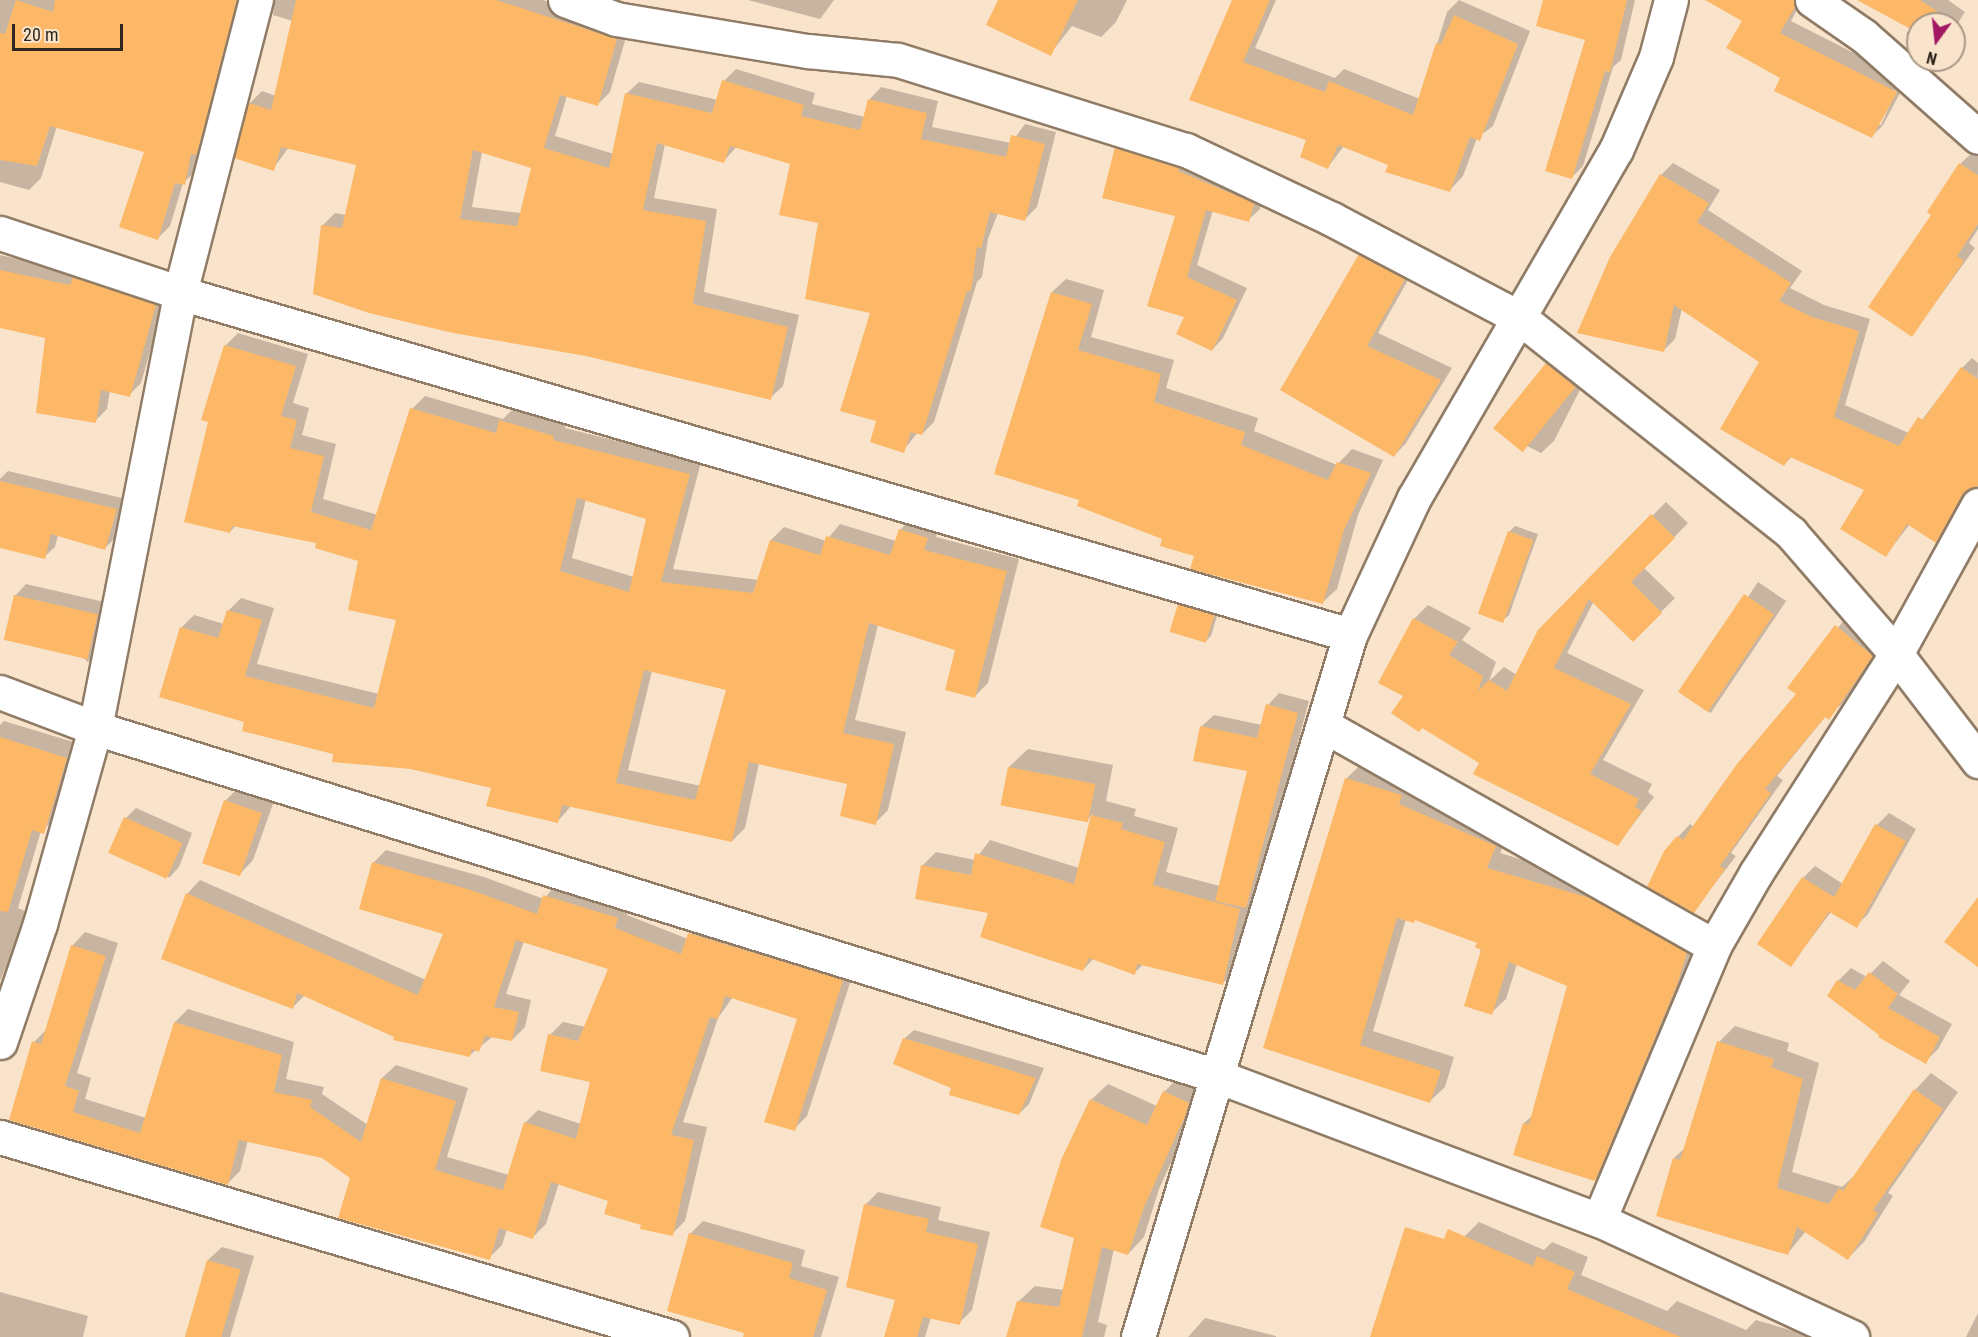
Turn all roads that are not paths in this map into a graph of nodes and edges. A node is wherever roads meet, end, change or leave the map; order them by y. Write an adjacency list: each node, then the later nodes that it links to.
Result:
1 (256, 0): 7 (street)
2 (565, 0): 8 (street)
3 (1671, 0): 8 (street)
4 (1812, 0): 5 (street)
5 (1978, 137)
6 (0, 233): 7 (street)
7 (180, 292): 10 (street); 14 (street)
8 (1520, 318): 10 (street); 11 (street)
9 (1978, 505): 11 (street)
10 (1350, 635): 13 (street)
11 (1896, 654): 15 (street); 16 (street)
12 (0, 692): 14 (street)
13 (1323, 725): 16 (street); 18 (street)
14 (95, 728): 17 (street); 18 (street)
15 (1978, 761)
16 (1714, 946): 20 (street)
17 (0, 1042)
18 (1217, 1076): 20 (street); 22 (street)
19 (0, 1137): 21 (street)
20 (1599, 1220): 23 (street)
21 (672, 1337)
22 (1138, 1337)
23 (1852, 1337)

